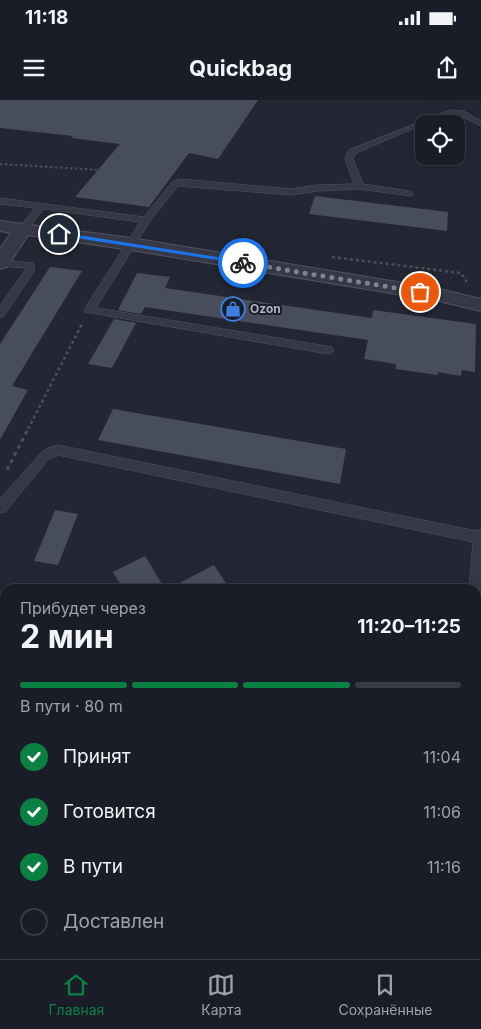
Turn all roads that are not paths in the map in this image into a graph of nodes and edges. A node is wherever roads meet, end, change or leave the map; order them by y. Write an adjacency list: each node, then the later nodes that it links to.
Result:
1 (481, 124): 2 (lane)
2 (359, 186): 3 (lane); 6 (lane)
3 (409, 194)
4 (0, 201): 5 (lane)
5 (42, 206): 6 (lane); 8 (lane)
6 (146, 220): 9 (lane)
7 (0, 226): 8 (street)
8 (23, 229): 9 (street); 10 (street)
9 (131, 244): 11 (street); 13 (lane)
10 (0, 263): 12 (lane)
11 (481, 305)
12 (0, 314)
13 (328, 350)
14 (0, 508): 15 (lane)
15 (481, 536): 16 (lane)
16 (478, 584)

